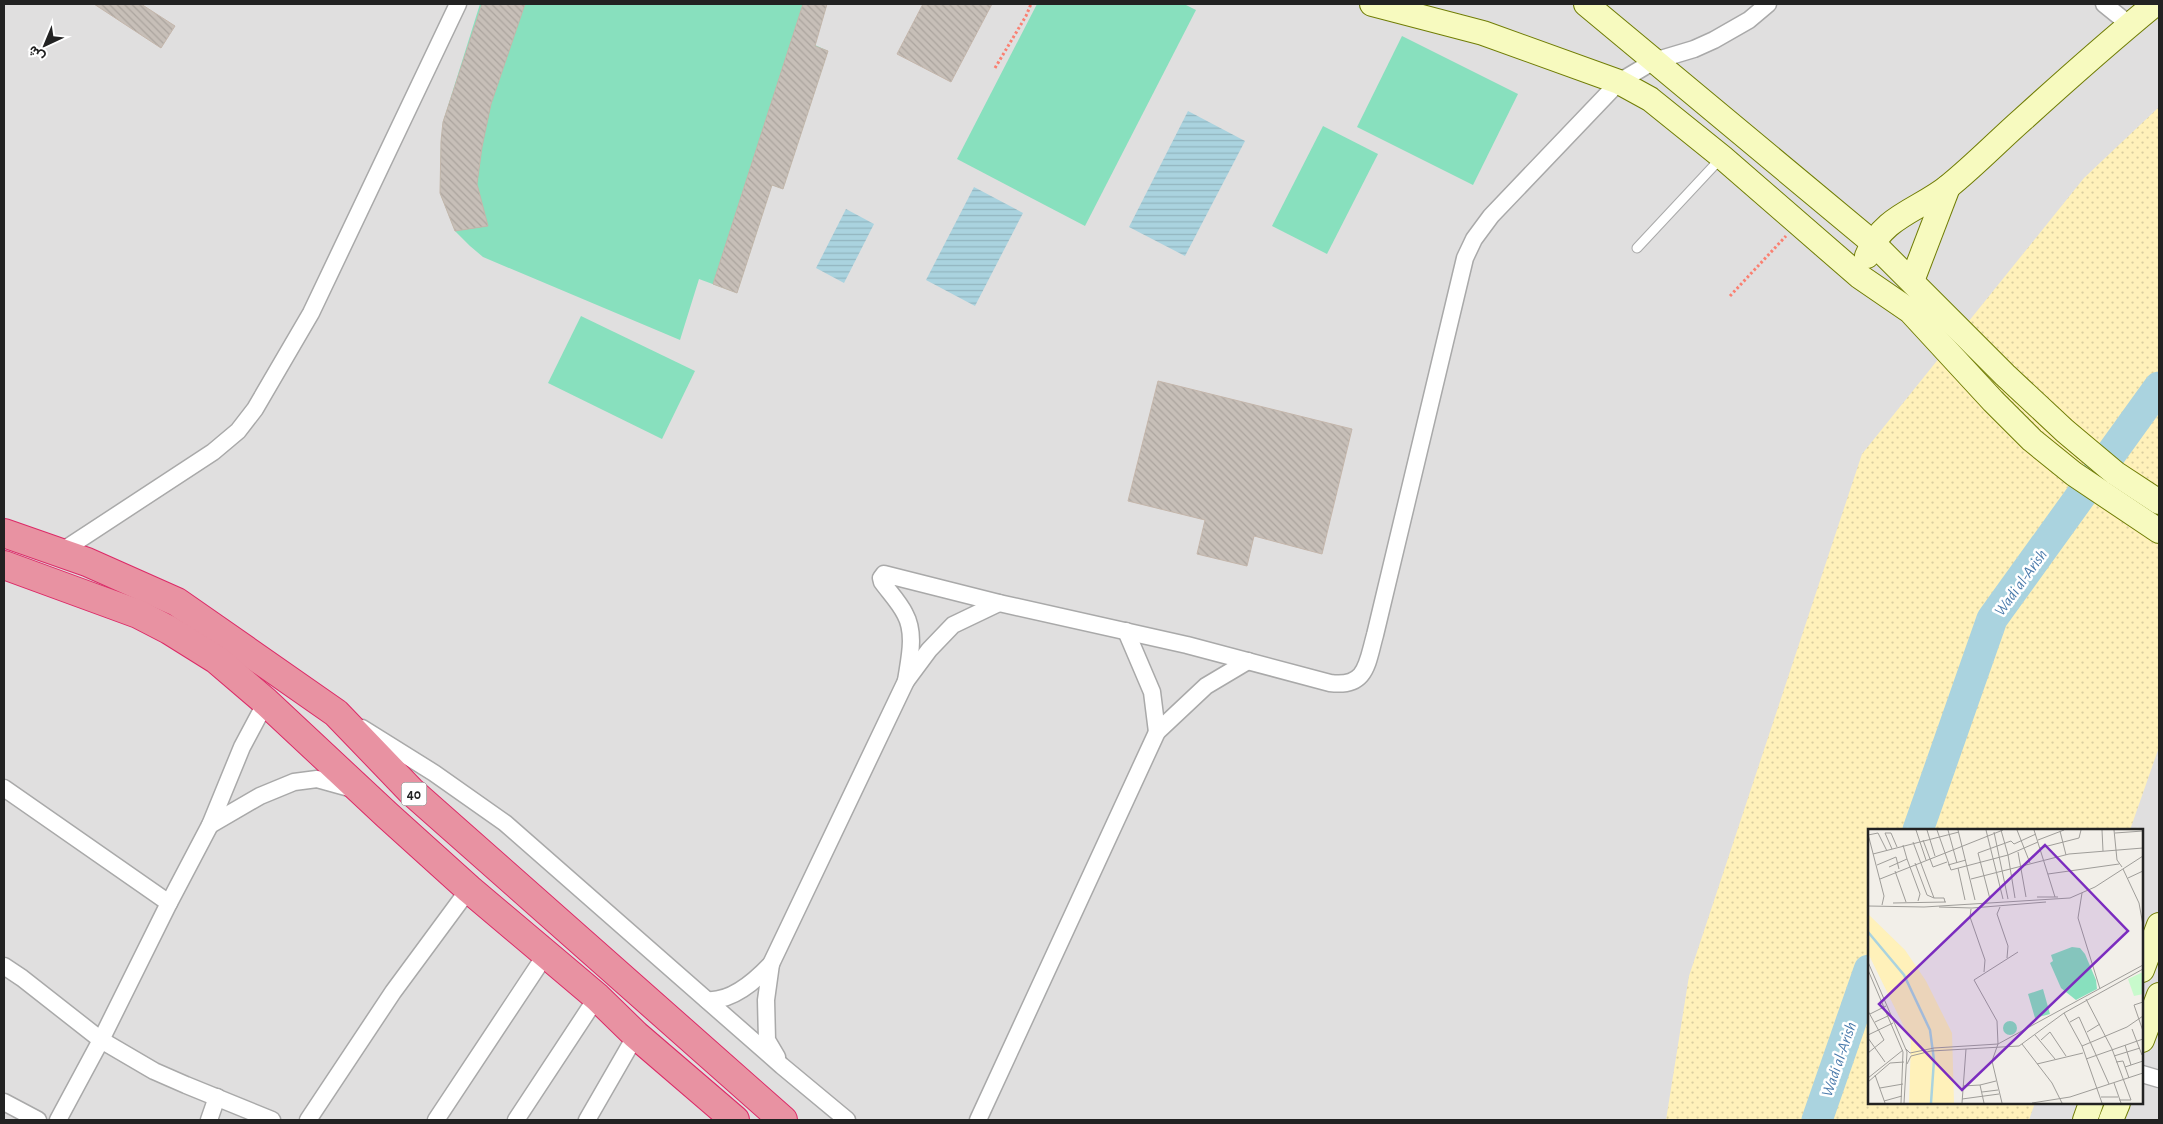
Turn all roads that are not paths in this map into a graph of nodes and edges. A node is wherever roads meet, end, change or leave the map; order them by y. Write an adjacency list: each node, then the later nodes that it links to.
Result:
1 (458, 4): 19 (street)
2 (1372, 4): 9 (street)
3 (1586, 4): 8 (street)
4 (1768, 4): 8 (street)
5 (2104, 4): 7 (street)
6 (2155, 4): 7 (street)
7 (2130, 25): 11 (street)
8 (1654, 61): 9 (street); 12 (street)
9 (1618, 82): 10 (street); 23 (street)
10 (1722, 156): 13 (lane); 14 (street)
11 (1948, 187): 12 (street); 15 (street)
12 (1872, 242): 14 (street); 15 (street)
13 (1637, 248)
14 (1859, 276): 15 (street)
15 (1916, 296): 16 (street); 17 (street)
16 (2159, 502)
17 (2159, 531)
18 (4, 533): 19 (highway, 40)
19 (59, 553): 26 (highway, 40)
20 (4, 565): 25 (highway, 40)
21 (999, 603): 22 (street); 24 (street); 24 (street)
22 (1126, 631): 23 (street); 27 (street)
23 (1248, 661): 27 (street)
24 (906, 681): 37 (street)
25 (266, 702): 29 (highway, 40); 32 (street)
26 (336, 712): 30 (highway, 40); 42 (street)
27 (1157, 732): 64 (street)
28 (4, 788): 34 (street)
29 (362, 792): 31 (highway, 40); 32 (street)
30 (411, 792): 31 (highway); 62 (highway, 40)
31 (387, 815): 33 (highway, 40)
32 (210, 825): 34 (street)
33 (469, 889): 36 (highway, 40); 58 (street)
34 (169, 903): 45 (street)
35 (2159, 925): 39 (street)
36 (546, 954): 41 (highway, 40); 59 (street)
37 (771, 964): 42 (street); 46 (street)
38 (4, 966): 45 (street)
39 (2143, 967)
40 (2159, 995): 44 (street)
41 (596, 997): 43 (highway, 40); 60 (street)
42 (707, 1000): 46 (street)
43 (636, 1035): 53 (highway, 40); 61 (street)
44 (2143, 1037)
45 (101, 1040): 49 (street); 55 (street)
46 (782, 1066): 63 (street)
47 (2143, 1074): 48 (street)
48 (2159, 1079)
49 (217, 1097): 56 (street); 57 (street)
50 (4, 1102): 54 (street)
51 (2092, 1104): 65 (street)
52 (2118, 1104): 66 (street)
53 (727, 1117)
54 (38, 1120)
55 (58, 1120)
56 (209, 1120)
57 (272, 1120)
58 (308, 1120)
59 (436, 1120)
60 (516, 1120)
61 (587, 1120)
62 (783, 1120)
63 (847, 1120)
64 (978, 1120)
65 (2085, 1120)
66 (2112, 1120)

